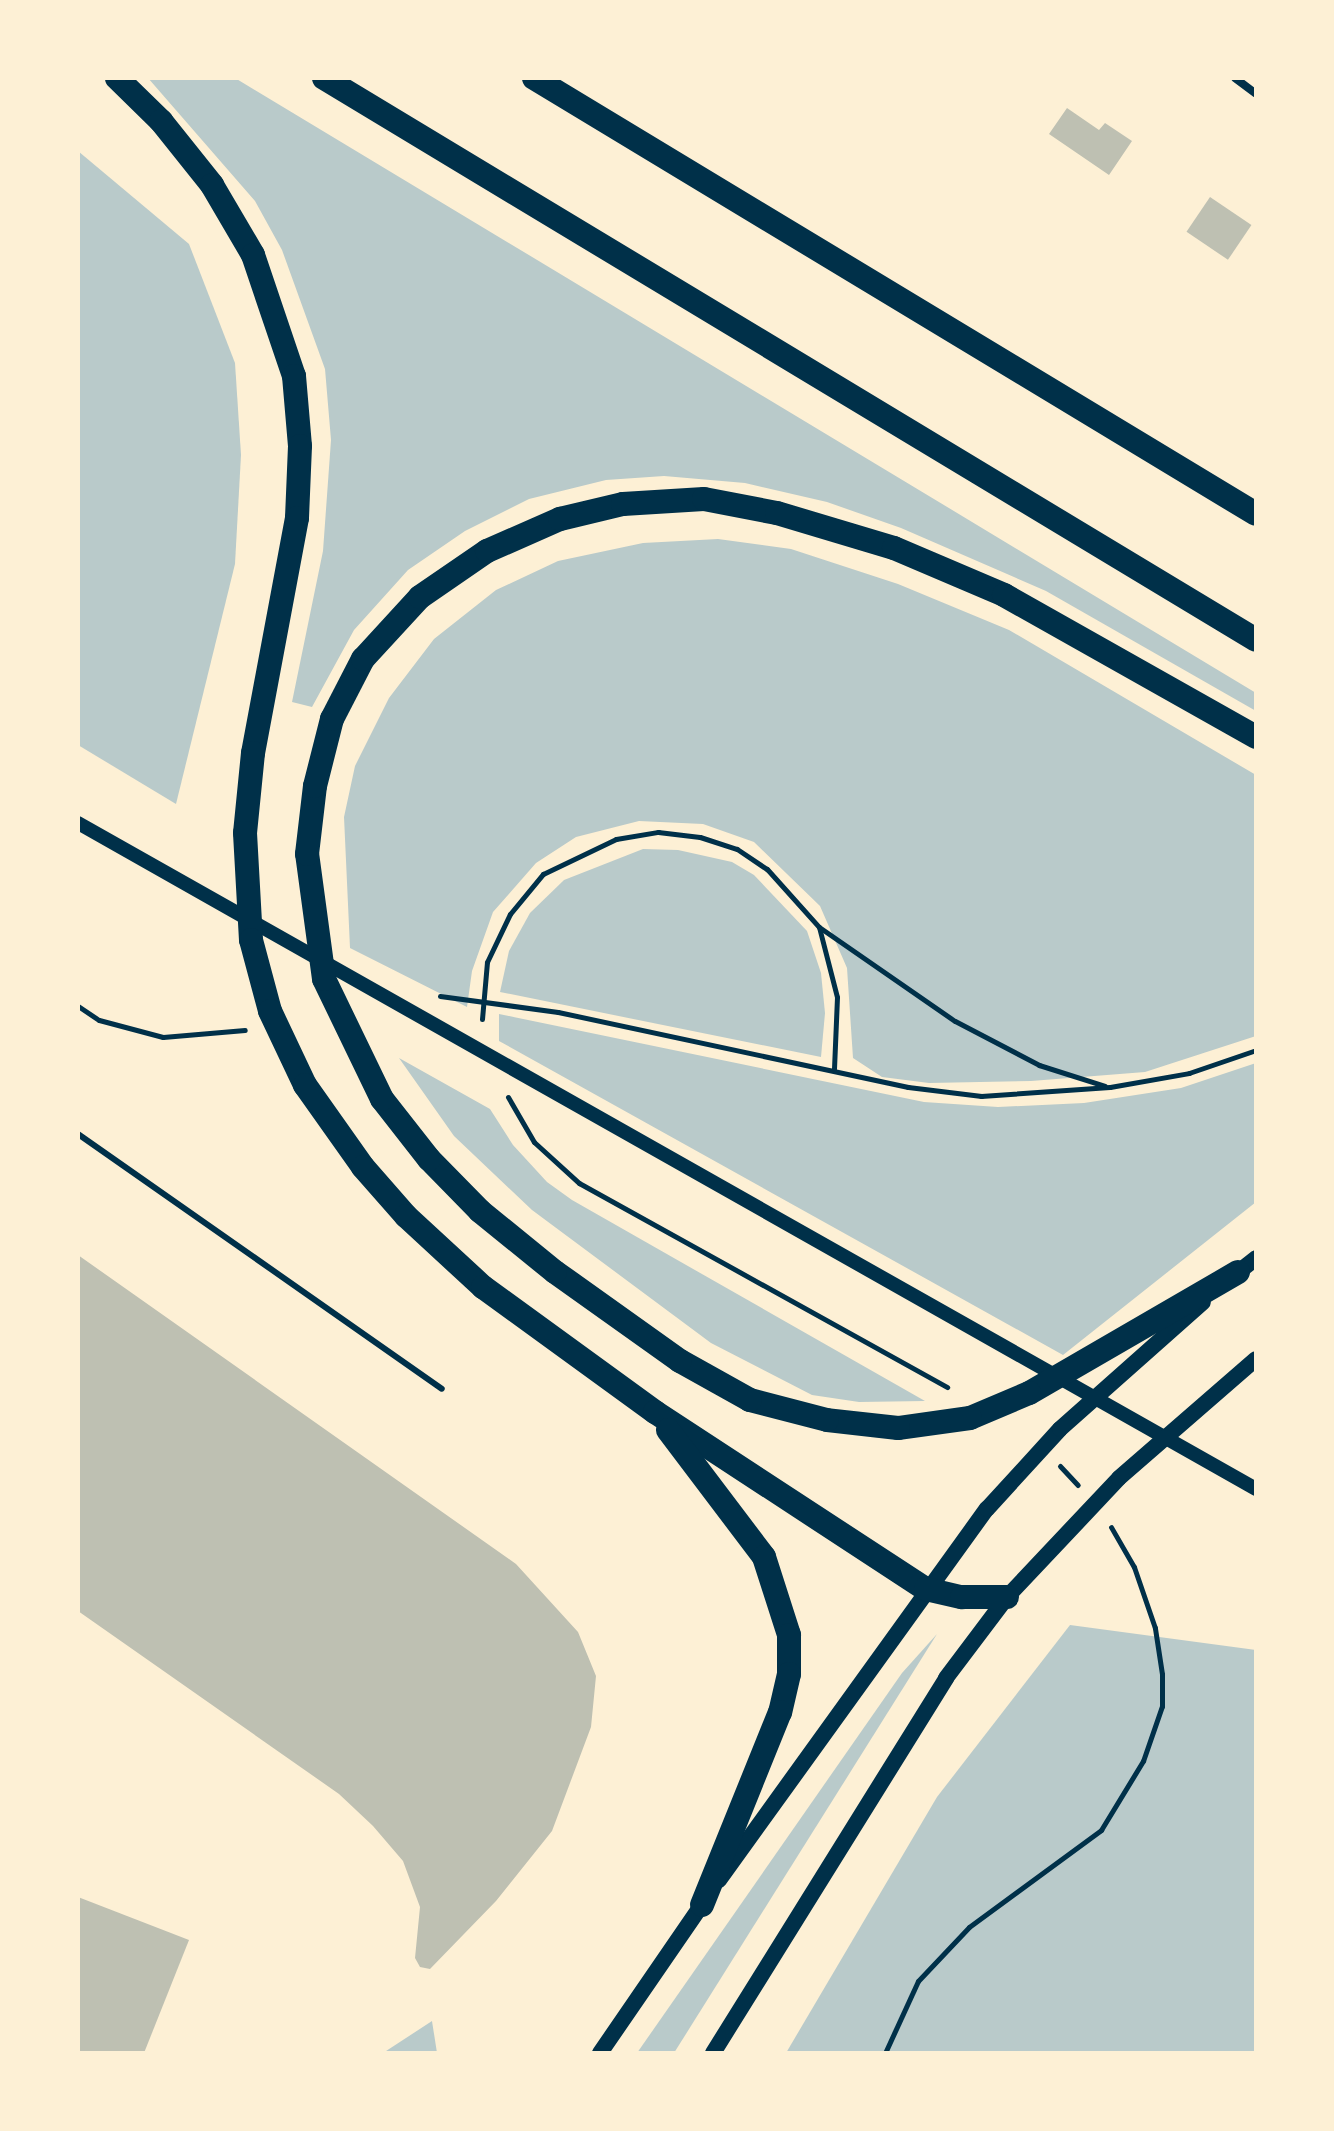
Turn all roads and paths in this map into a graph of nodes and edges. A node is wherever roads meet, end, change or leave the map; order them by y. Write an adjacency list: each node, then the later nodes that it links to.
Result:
1 (117, 78): 26 (highway)
2 (324, 78): 9 (highway)
3 (534, 78): 6 (highway)
4 (1235, 78): 5 (street)
5 (1256, 94)
6 (1175, 464): 7 (highway); 8 (highway)
7 (1256, 506)
8 (1256, 514)
9 (1256, 640)
10 (1256, 737): 22 (highway)
11 (78, 823): 29 (street)
12 (819, 927): 15 (path); 18 (path); 19 (path)
13 (428, 996): 18 (path)
14 (78, 1006): 16 (path)
15 (484, 1028)
16 (250, 1030)
17 (1256, 1050): 19 (path)
18 (834, 1069): 19 (path)
19 (1110, 1087)
20 (506, 1094): 25 (path)
21 (78, 1134): 24 (lane)
22 (1247, 1265): 31 (main road)
23 (1256, 1359): 32 (main road)
24 (442, 1389)
25 (953, 1390)
26 (655, 1412): 31 (highway); 33 (highway)
27 (1051, 1459): 28 (path)
28 (1080, 1488)
29 (1255, 1488)
30 (1110, 1524): 36 (path)
31 (926, 1589): 32 (highway); 33 (main road)
32 (1007, 1597): 35 (main road)
33 (702, 1905): 34 (main road)
34 (600, 2053)
35 (713, 2053)
36 (885, 2053)

